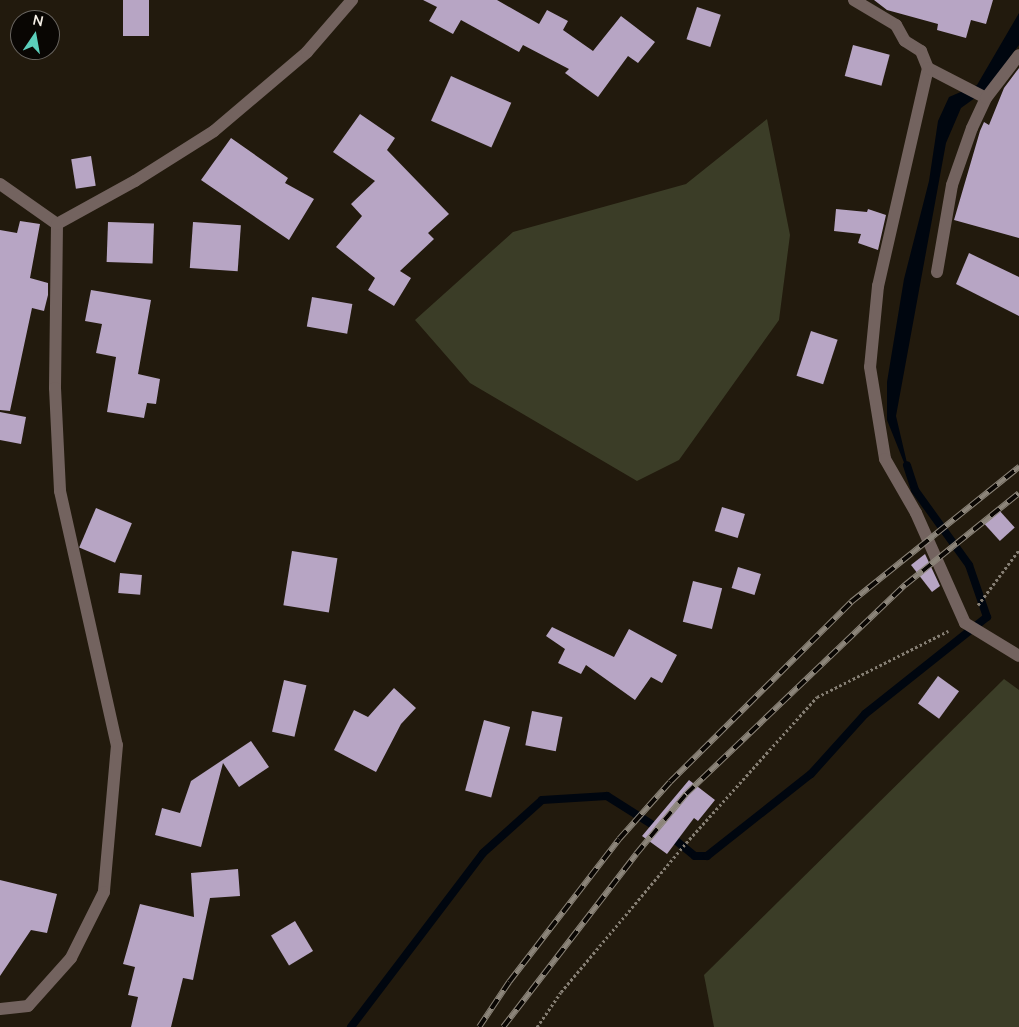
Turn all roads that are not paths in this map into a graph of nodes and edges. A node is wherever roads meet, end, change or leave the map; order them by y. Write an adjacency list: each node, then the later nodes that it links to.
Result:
1 (352, 0): 7 (street)
2 (854, 0): 4 (street)
3 (1019, 55): 5 (street)
4 (928, 68): 5 (street); 9 (street)
5 (986, 98): 8 (street)
6 (0, 184): 7 (street)
7 (58, 224): 10 (street)
8 (937, 272)
9 (1019, 656)
10 (0, 1009)

